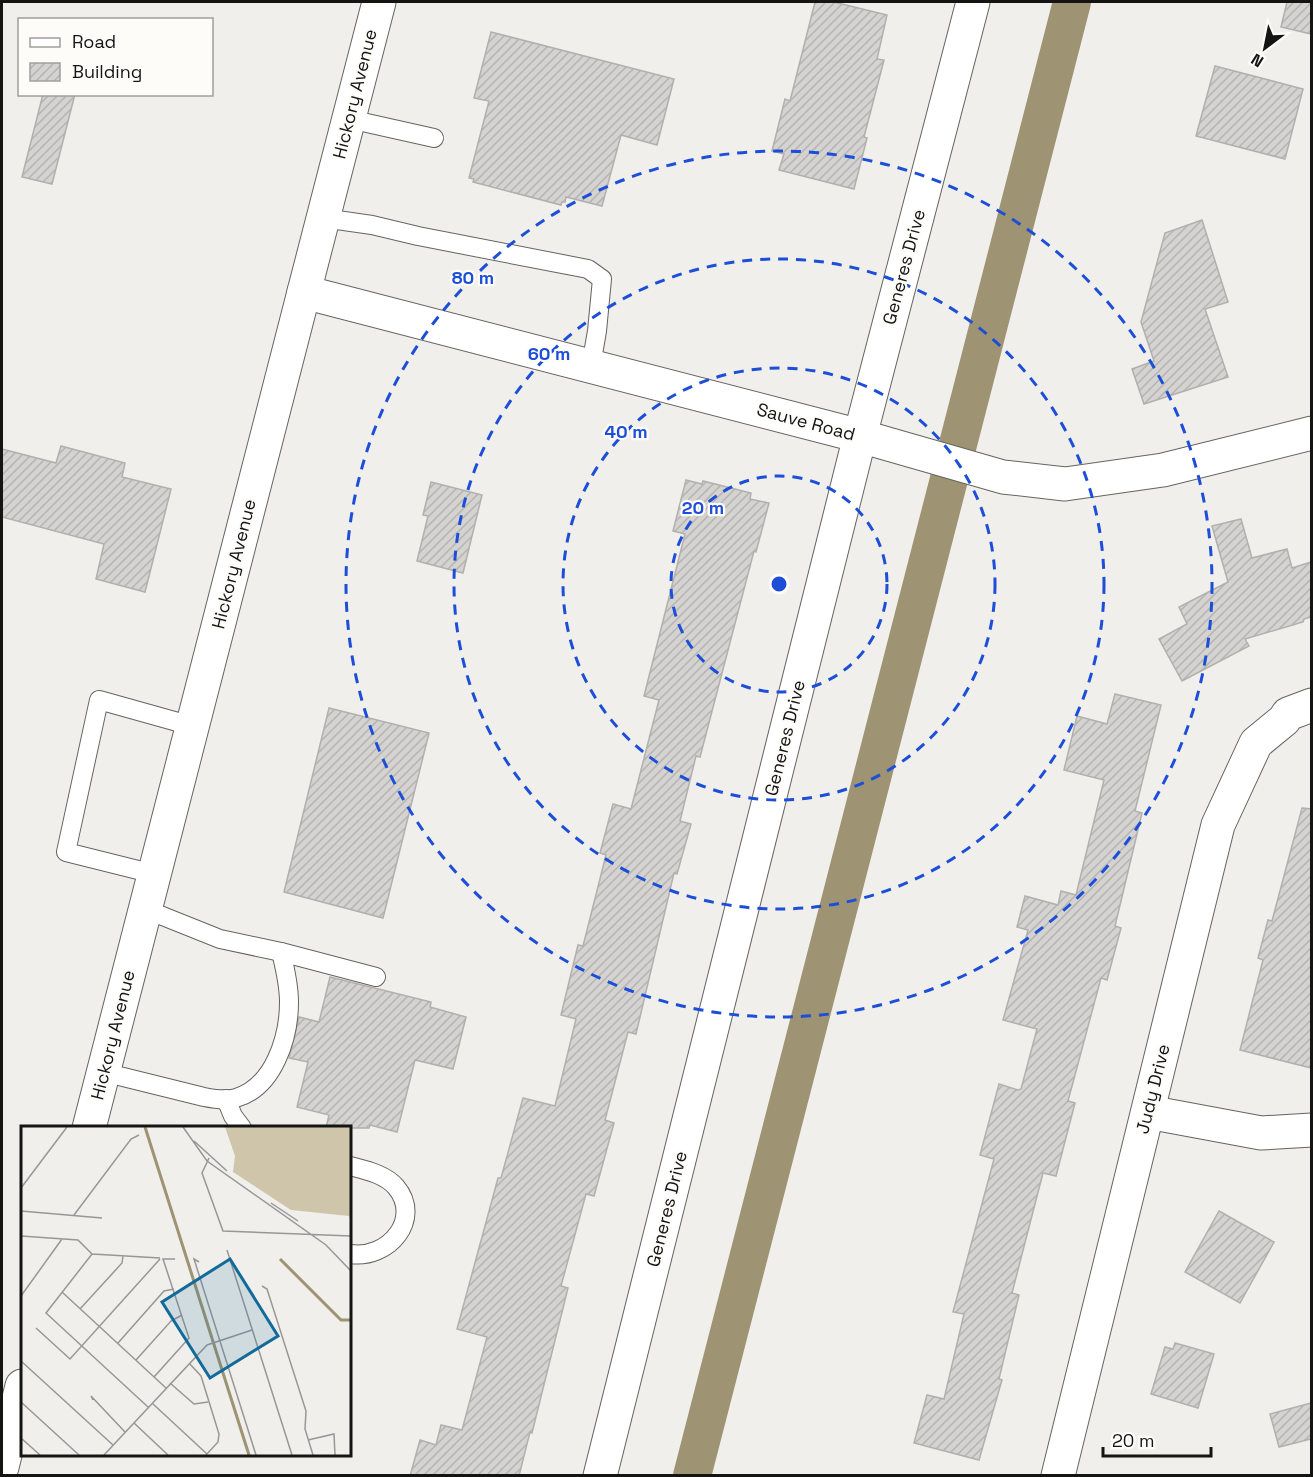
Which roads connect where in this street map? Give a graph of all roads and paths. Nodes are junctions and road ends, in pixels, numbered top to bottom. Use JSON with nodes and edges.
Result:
{"nodes":[{"id":1,"x":379,"y":2,"type":"edge"},
{"id":2,"x":973,"y":2,"type":"edge"},
{"id":3,"x":349,"y":119,"type":"junction"},
{"id":4,"x":434,"y":138,"type":"dead end"},
{"id":5,"x":323,"y":218,"type":"junction"},
{"id":6,"x":304,"y":292,"type":"junction"},
{"id":7,"x":591,"y":366,"type":"junction"},
{"id":8,"x":1311,"y":433,"type":"edge"},
{"id":9,"x":860,"y":436,"type":"junction"},
{"id":10,"x":1298,"y":713,"type":"edge"},
{"id":11,"x":192,"y":726,"type":"junction"},
{"id":12,"x":154,"y":874,"type":"junction"},
{"id":13,"x":145,"y":909,"type":"junction"},
{"id":14,"x":281,"y":952,"type":"junction"},
{"id":15,"x":376,"y":977,"type":"dead end"},
{"id":16,"x":103,"y":1072,"type":"junction"},
{"id":17,"x":226,"y":1099,"type":"junction"},
{"id":18,"x":1148,"y":1112,"type":"junction"},
{"id":19,"x":90,"y":1126,"type":"edge"},
{"id":20,"x":240,"y":1126,"type":"edge"},
{"id":21,"x":1311,"y":1130,"type":"edge"},
{"id":22,"x":351,"y":1166,"type":"edge"},
{"id":23,"x":351,"y":1254,"type":"edge"},
{"id":24,"x":21,"y":1390,"type":"edge"},
{"id":25,"x":2,"y":1467,"type":"edge"},
{"id":26,"x":600,"y":1476,"type":"edge"},
{"id":27,"x":1058,"y":1476,"type":"edge"}],
"edges":[{"from":1,"to":3,"type":"street","name":"Hickory Avenue"},
{"from":2,"to":9,"type":"street","name":"Generes Drive"},
{"from":3,"to":4,"type":"lane"},
{"from":3,"to":5,"type":"street","name":"Hickory Avenue"},
{"from":5,"to":6,"type":"street","name":"Hickory Avenue"},
{"from":5,"to":7,"type":"lane"},
{"from":6,"to":7,"type":"street","name":"Sauve Road"},
{"from":6,"to":11,"type":"street","name":"Hickory Avenue"},
{"from":7,"to":9,"type":"street","name":"Sauve Road"},
{"from":8,"to":9,"type":"street","name":"Sauve Road"},
{"from":9,"to":26,"type":"street","name":"Generes Drive"},
{"from":10,"to":18,"type":"street","name":"Judy Drive"},
{"from":11,"to":12,"type":"street","name":"Hickory Avenue"},
{"from":11,"to":12,"type":"lane"},
{"from":12,"to":13,"type":"street","name":"Hickory Avenue"},
{"from":13,"to":14,"type":"lane"},
{"from":13,"to":16,"type":"street","name":"Hickory Avenue"},
{"from":14,"to":15,"type":"lane"},
{"from":14,"to":17,"type":"lane"},
{"from":16,"to":17,"type":"lane"},
{"from":16,"to":19,"type":"street","name":"Hickory Avenue"},
{"from":17,"to":20,"type":"lane"},
{"from":18,"to":21,"type":"street"},
{"from":18,"to":27,"type":"street","name":"Judy Drive"},
{"from":22,"to":23,"type":"lane"},
{"from":24,"to":25,"type":"street"}]}
